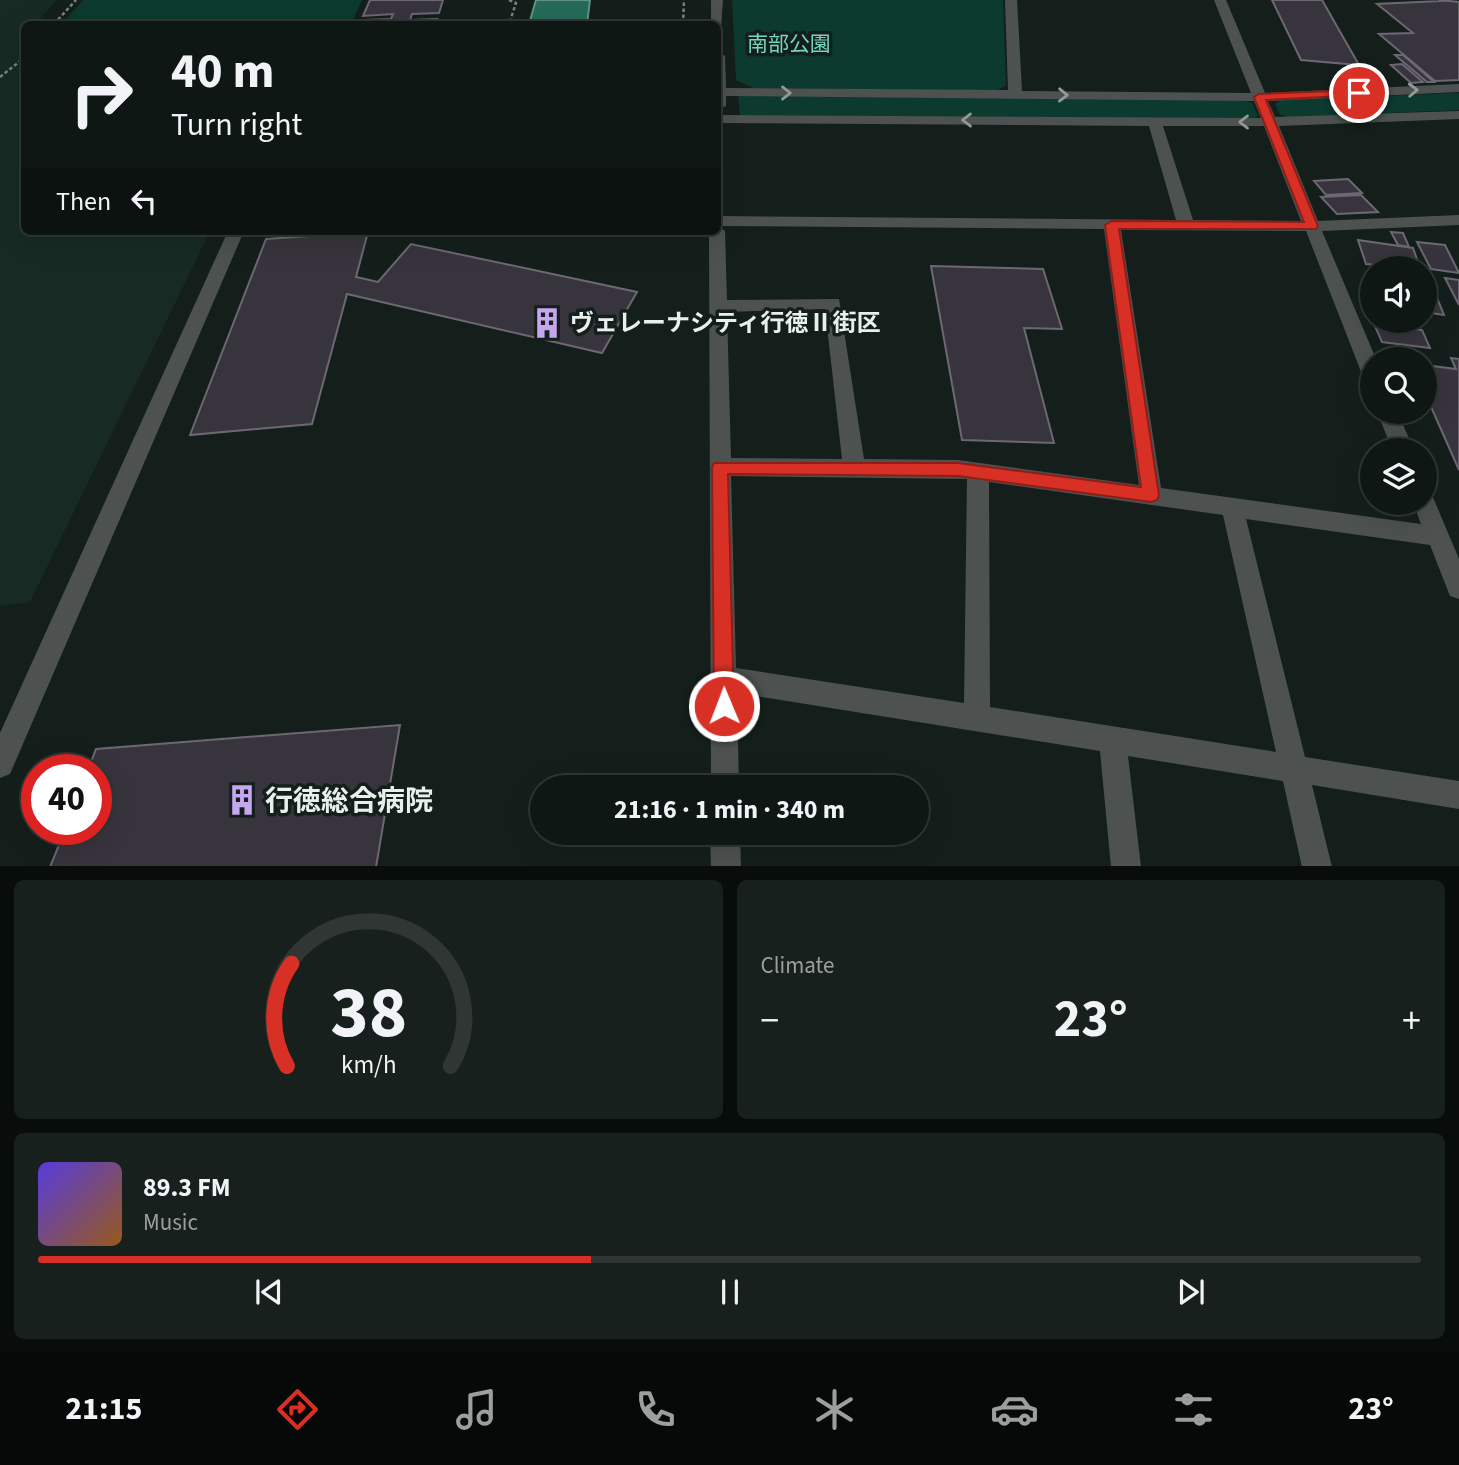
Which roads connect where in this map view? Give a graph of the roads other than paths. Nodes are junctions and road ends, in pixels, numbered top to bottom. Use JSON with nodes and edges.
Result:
{"nodes":[{"id":1,"x":717,"y":0,"type":"edge"},
{"id":2,"x":1011,"y":0,"type":"edge"},
{"id":3,"x":1220,"y":0,"type":"edge"},
{"id":4,"x":717,"y":21,"type":"edge"},
{"id":5,"x":1459,"y":88,"type":"edge"},
{"id":6,"x":721,"y":92,"type":"edge"},
{"id":7,"x":1015,"y":95,"type":"junction"},
{"id":8,"x":1259,"y":97,"type":"junction"},
{"id":9,"x":1459,"y":114,"type":"edge"},
{"id":10,"x":1155,"y":122,"type":"junction"},
{"id":11,"x":1270,"y":122,"type":"junction"},
{"id":12,"x":721,"y":126,"type":"edge"},
{"id":13,"x":1459,"y":220,"type":"edge"},
{"id":14,"x":721,"y":221,"type":"edge"},
{"id":15,"x":1112,"y":225,"type":"junction"},
{"id":16,"x":1186,"y":225,"type":"junction"},
{"id":17,"x":1312,"y":226,"type":"junction"},
{"id":18,"x":234,"y":235,"type":"edge"},
{"id":19,"x":717,"y":235,"type":"edge"},
{"id":20,"x":718,"y":306,"type":"junction"},
{"id":21,"x":1361,"y":347,"type":"edge"},
{"id":22,"x":720,"y":467,"type":"junction"},
{"id":23,"x":854,"y":468,"type":"junction"},
{"id":24,"x":978,"y":472,"type":"junction"},
{"id":25,"x":1151,"y":495,"type":"junction"},
{"id":26,"x":1232,"y":507,"type":"junction"},
{"id":27,"x":1429,"y":515,"type":"edge"},
{"id":28,"x":1438,"y":536,"type":"junction"},
{"id":29,"x":1459,"y":588,"type":"edge"},
{"id":30,"x":723,"y":678,"type":"junction"},
{"id":31,"x":978,"y":719,"type":"junction"},
{"id":32,"x":1113,"y":741,"type":"junction"},
{"id":33,"x":0,"y":764,"type":"edge"},
{"id":34,"x":1295,"y":770,"type":"junction"},
{"id":35,"x":725,"y":775,"type":"edge"},
{"id":36,"x":1459,"y":795,"type":"edge"},
{"id":37,"x":725,"y":845,"type":"edge"},
{"id":38,"x":726,"y":866,"type":"edge"},
{"id":39,"x":1126,"y":866,"type":"edge"},
{"id":40,"x":1317,"y":866,"type":"edge"}],
"edges":[{"from":1,"to":4,"type":"street"},
{"from":2,"to":7,"type":"street"},
{"from":3,"to":8,"type":"street"},
{"from":8,"to":5,"type":"street","one_way":true},
{"from":6,"to":7,"type":"street","one_way":true},
{"from":7,"to":8,"type":"street","one_way":true},
{"from":8,"to":11,"type":"street"},
{"from":9,"to":11,"type":"street"},
{"from":11,"to":10,"type":"street","one_way":true},
{"from":10,"to":12,"type":"street","one_way":true},
{"from":10,"to":16,"type":"street"},
{"from":11,"to":17,"type":"street"},
{"from":13,"to":17,"type":"street"},
{"from":14,"to":15,"type":"street"},
{"from":15,"to":16,"type":"street"},
{"from":15,"to":25,"type":"street"},
{"from":16,"to":17,"type":"street"},
{"from":17,"to":21,"type":"street"},
{"from":18,"to":33,"type":"street"},
{"from":19,"to":20,"type":"street"},
{"from":20,"to":22,"type":"street"},
{"from":20,"to":23,"type":"street"},
{"from":22,"to":23,"type":"street"},
{"from":22,"to":30,"type":"street"},
{"from":23,"to":24,"type":"street"},
{"from":24,"to":25,"type":"street"},
{"from":24,"to":31,"type":"street"},
{"from":25,"to":26,"type":"street"},
{"from":26,"to":28,"type":"street"},
{"from":26,"to":34,"type":"street"},
{"from":27,"to":28,"type":"street"},
{"from":28,"to":29,"type":"street"},
{"from":30,"to":31,"type":"street"},
{"from":30,"to":35,"type":"street"},
{"from":31,"to":32,"type":"street"},
{"from":32,"to":34,"type":"street"},
{"from":32,"to":39,"type":"street"},
{"from":34,"to":36,"type":"street"},
{"from":34,"to":40,"type":"street"},
{"from":37,"to":38,"type":"street"}]}
